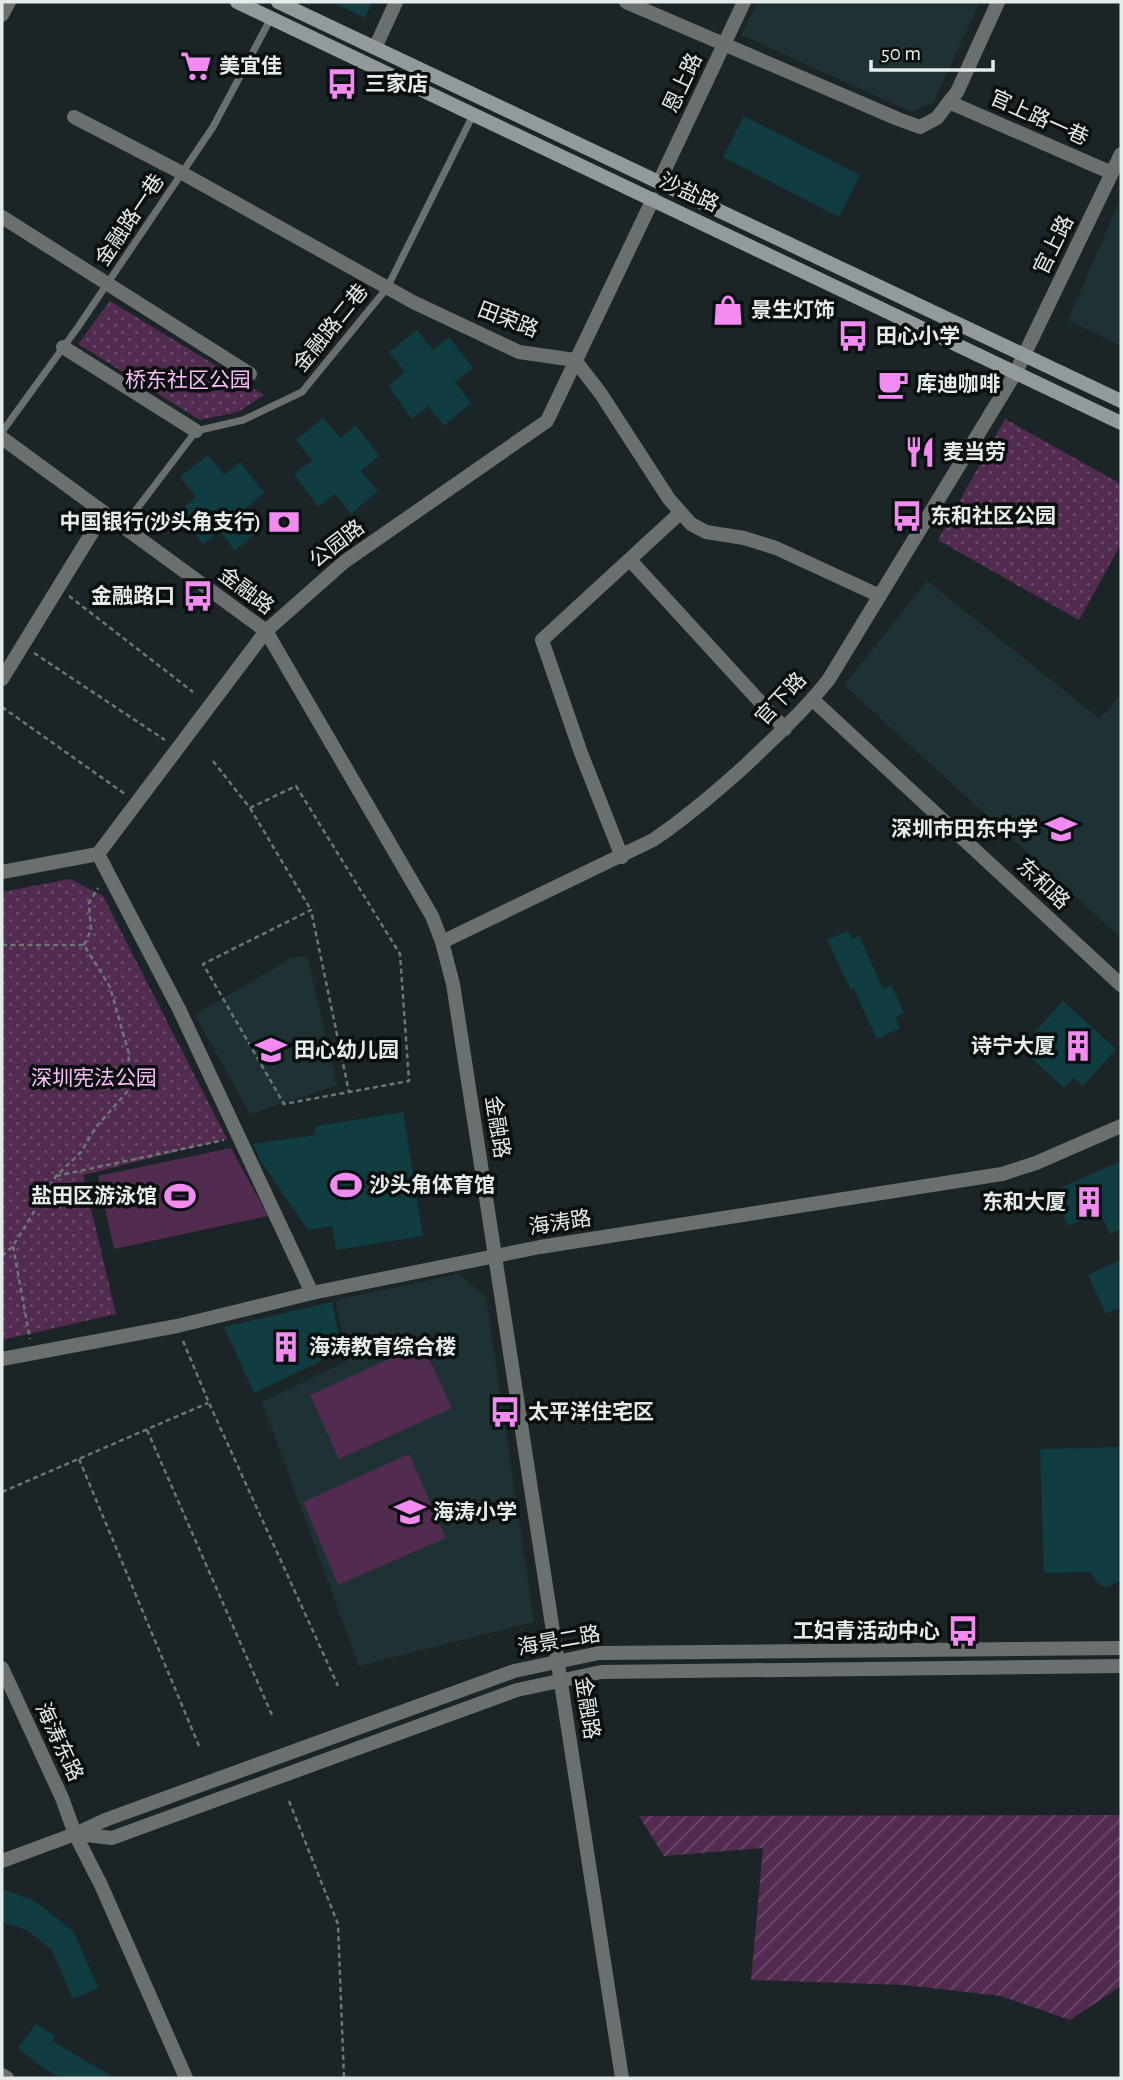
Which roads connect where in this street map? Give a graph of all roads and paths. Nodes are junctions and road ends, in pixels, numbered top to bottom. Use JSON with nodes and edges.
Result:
{"nodes":[{"id":1,"x":9,"y":2,"type":"edge"},
{"id":2,"x":237,"y":2,"type":"edge"},
{"id":3,"x":278,"y":2,"type":"edge"},
{"id":4,"x":396,"y":2,"type":"edge"},
{"id":5,"x":626,"y":2,"type":"edge"},
{"id":6,"x":744,"y":2,"type":"edge"},
{"id":7,"x":998,"y":2,"type":"edge"},
{"id":8,"x":2,"y":15,"type":"edge"},
{"id":9,"x":271,"y":18,"type":"junction"},
{"id":10,"x":724,"y":44,"type":"junction"},
{"id":11,"x":375,"y":48,"type":"junction"},
{"id":12,"x":949,"y":102,"type":"junction"},
{"id":13,"x":474,"y":114,"type":"junction"},
{"id":14,"x":74,"y":117,"type":"dead end"},
{"id":15,"x":1121,"y":154,"type":"edge"},
{"id":16,"x":182,"y":173,"type":"junction"},
{"id":17,"x":1112,"y":173,"type":"junction"},
{"id":18,"x":659,"y":182,"type":"junction"},
{"id":19,"x":653,"y":200,"type":"junction"},
{"id":20,"x":2,"y":217,"type":"edge"},
{"id":21,"x":107,"y":284,"type":"junction"},
{"id":22,"x":387,"y":288,"type":"junction"},
{"id":23,"x":63,"y":347,"type":"junction"},
{"id":24,"x":1025,"y":355,"type":"junction"},
{"id":25,"x":575,"y":360,"type":"junction"},
{"id":26,"x":1016,"y":372,"type":"junction"},
{"id":27,"x":250,"y":374,"type":"dead end"},
{"id":28,"x":1121,"y":401,"type":"edge"},
{"id":29,"x":1121,"y":423,"type":"edge"},
{"id":30,"x":196,"y":431,"type":"junction"},
{"id":31,"x":2,"y":432,"type":"edge"},
{"id":32,"x":2,"y":438,"type":"edge"},
{"id":33,"x":104,"y":513,"type":"junction"},
{"id":34,"x":680,"y":513,"type":"junction"},
{"id":35,"x":123,"y":527,"type":"junction"},
{"id":36,"x":629,"y":559,"type":"junction"},
{"id":37,"x":58,"y":587,"type":"junction"},
{"id":38,"x":880,"y":596,"type":"junction"},
{"id":39,"x":266,"y":631,"type":"junction"},
{"id":40,"x":23,"y":645,"type":"junction"},
{"id":41,"x":2,"y":679,"type":"edge"},
{"id":42,"x":193,"y":692,"type":"dead end"},
{"id":43,"x":812,"y":699,"type":"junction"},
{"id":44,"x":2,"y":707,"type":"edge"},
{"id":45,"x":785,"y":729,"type":"junction"},
{"id":46,"x":165,"y":740,"type":"dead end"},
{"id":47,"x":213,"y":761,"type":"dead end"},
{"id":48,"x":128,"y":796,"type":"dead end"},
{"id":49,"x":250,"y":808,"type":"junction"},
{"id":50,"x":98,"y":854,"type":"junction"},
{"id":51,"x":622,"y":857,"type":"junction"},
{"id":52,"x":2,"y":872,"type":"edge"},
{"id":53,"x":107,"y":873,"type":"junction"},
{"id":54,"x":311,"y":910,"type":"junction"},
{"id":55,"x":442,"y":943,"type":"junction"},
{"id":56,"x":2,"y":945,"type":"edge"},
{"id":57,"x":84,"y":945,"type":"junction"},
{"id":58,"x":1121,"y":985,"type":"edge"},
{"id":59,"x":349,"y":1092,"type":"junction"},
{"id":60,"x":1121,"y":1126,"type":"edge"},
{"id":61,"x":239,"y":1137,"type":"junction"},
{"id":62,"x":56,"y":1176,"type":"junction"},
{"id":63,"x":13,"y":1246,"type":"junction"},
{"id":64,"x":2,"y":1256,"type":"edge"},
{"id":65,"x":496,"y":1256,"type":"junction"},
{"id":66,"x":312,"y":1293,"type":"junction"},
{"id":67,"x":177,"y":1326,"type":"junction"},
{"id":68,"x":33,"y":1353,"type":"junction"},
{"id":69,"x":2,"y":1359,"type":"edge"},
{"id":70,"x":209,"y":1403,"type":"junction"},
{"id":71,"x":147,"y":1430,"type":"junction"},
{"id":72,"x":79,"y":1459,"type":"junction"},
{"id":73,"x":2,"y":1492,"type":"edge"},
{"id":74,"x":1121,"y":1648,"type":"edge"},
{"id":75,"x":559,"y":1661,"type":"junction"},
{"id":76,"x":1121,"y":1666,"type":"edge"},
{"id":77,"x":2,"y":1668,"type":"edge"},
{"id":78,"x":562,"y":1680,"type":"junction"},
{"id":79,"x":338,"y":1686,"type":"dead end"},
{"id":80,"x":272,"y":1714,"type":"dead end"},
{"id":81,"x":199,"y":1746,"type":"dead end"},
{"id":82,"x":289,"y":1801,"type":"dead end"},
{"id":83,"x":75,"y":1834,"type":"junction"},
{"id":84,"x":2,"y":1861,"type":"edge"},
{"id":85,"x":2,"y":2075,"type":"edge"},
{"id":86,"x":7,"y":2078,"type":"edge"},
{"id":87,"x":186,"y":2078,"type":"edge"},
{"id":88,"x":344,"y":2078,"type":"edge"},
{"id":89,"x":622,"y":2078,"type":"edge"}],
"edges":[{"from":1,"to":8,"type":"street"},
{"from":2,"to":9,"type":"main road","name":"沙盐路"},
{"from":3,"to":11,"type":"main road","name":"沙盐路"},
{"from":4,"to":11,"type":"street"},
{"from":5,"to":10,"type":"street"},
{"from":6,"to":10,"type":"street","name":"恩上路"},
{"from":7,"to":12,"type":"street"},
{"from":9,"to":13,"type":"main road","name":"沙盐路"},
{"from":9,"to":16,"type":"lane","name":"金融路一巷"},
{"from":10,"to":12,"type":"street"},
{"from":10,"to":18,"type":"street","name":"恩上路"},
{"from":11,"to":18,"type":"main road","name":"沙盐路"},
{"from":12,"to":17,"type":"street","name":"官上路一巷"},
{"from":13,"to":19,"type":"main road","name":"沙盐路"},
{"from":13,"to":22,"type":"lane","name":"金融路二巷"},
{"from":14,"to":16,"type":"street","name":"田荣路"},
{"from":15,"to":17,"type":"street","name":"官上路"},
{"from":16,"to":21,"type":"lane","name":"金融路一巷"},
{"from":16,"to":22,"type":"street","name":"田荣路"},
{"from":17,"to":24,"type":"street","name":"官上路"},
{"from":18,"to":24,"type":"main road","name":"沙盐路"},
{"from":19,"to":25,"type":"street","name":"公园路"},
{"from":19,"to":26,"type":"main road","name":"沙盐路"},
{"from":20,"to":21,"type":"street"},
{"from":21,"to":23,"type":"lane","name":"金融路一巷"},
{"from":21,"to":27,"type":"street"},
{"from":22,"to":25,"type":"street","name":"田荣路"},
{"from":22,"to":30,"type":"lane","name":"金融路二巷"},
{"from":23,"to":30,"type":"street"},
{"from":23,"to":31,"type":"lane","name":"金融路一巷"},
{"from":24,"to":26,"type":"street","name":"官下路"},
{"from":24,"to":28,"type":"main road","name":"沙盐路"},
{"from":25,"to":34,"type":"street"},
{"from":25,"to":39,"type":"street","name":"公园路"},
{"from":26,"to":29,"type":"main road","name":"沙盐路"},
{"from":26,"to":38,"type":"street","name":"官下路"},
{"from":30,"to":35,"type":"lane"},
{"from":32,"to":33,"type":"street","name":"金融路"},
{"from":33,"to":35,"type":"street","name":"金融路"},
{"from":33,"to":37,"type":"street"},
{"from":34,"to":36,"type":"street"},
{"from":34,"to":38,"type":"street"},
{"from":35,"to":39,"type":"street","name":"金融路"},
{"from":36,"to":45,"type":"street"},
{"from":36,"to":51,"type":"street"},
{"from":37,"to":40,"type":"street"},
{"from":37,"to":42,"type":"path"},
{"from":38,"to":43,"type":"street","name":"官下路"},
{"from":39,"to":50,"type":"street","name":"公园路"},
{"from":39,"to":55,"type":"street","name":"金融路"},
{"from":40,"to":41,"type":"street"},
{"from":40,"to":46,"type":"path"},
{"from":43,"to":45,"type":"street","name":"官下路"},
{"from":43,"to":58,"type":"street","name":"东和路"},
{"from":44,"to":48,"type":"path"},
{"from":45,"to":51,"type":"street","name":"官下路"},
{"from":47,"to":49,"type":"path"},
{"from":49,"to":54,"type":"path"},
{"from":49,"to":59,"type":"path"},
{"from":50,"to":52,"type":"street"},
{"from":50,"to":53,"type":"street"},
{"from":51,"to":55,"type":"street","name":"官下路"},
{"from":53,"to":57,"type":"path"},
{"from":53,"to":61,"type":"street"},
{"from":54,"to":59,"type":"path"},
{"from":54,"to":59,"type":"path"},
{"from":55,"to":65,"type":"street","name":"金融路"},
{"from":56,"to":57,"type":"path"},
{"from":57,"to":62,"type":"path"},
{"from":60,"to":65,"type":"street","name":"海涛路"},
{"from":61,"to":62,"type":"path"},
{"from":61,"to":66,"type":"street"},
{"from":62,"to":63,"type":"path"},
{"from":63,"to":64,"type":"path"},
{"from":63,"to":68,"type":"path"},
{"from":65,"to":66,"type":"street","name":"海涛路"},
{"from":65,"to":75,"type":"street","name":"金融路"},
{"from":66,"to":67,"type":"street","name":"海涛路"},
{"from":67,"to":68,"type":"street","name":"海涛路"},
{"from":67,"to":70,"type":"path"},
{"from":68,"to":69,"type":"street","name":"海涛路"},
{"from":70,"to":71,"type":"path"},
{"from":70,"to":79,"type":"path"},
{"from":71,"to":72,"type":"path"},
{"from":71,"to":80,"type":"path"},
{"from":72,"to":73,"type":"path"},
{"from":72,"to":81,"type":"path"},
{"from":74,"to":75,"type":"street","name":"海景二路"},
{"from":75,"to":78,"type":"street","name":"金融路"},
{"from":75,"to":83,"type":"street","name":"海景二路"},
{"from":76,"to":78,"type":"street","name":"海景二路"},
{"from":77,"to":83,"type":"street","name":"海涛东路"},
{"from":78,"to":83,"type":"street","name":"海景二路"},
{"from":78,"to":89,"type":"street","name":"金融路"},
{"from":82,"to":88,"type":"path"},
{"from":83,"to":84,"type":"street","name":"海景二路"},
{"from":83,"to":87,"type":"street","name":"海涛东路"},
{"from":85,"to":86,"type":"street"}]}
